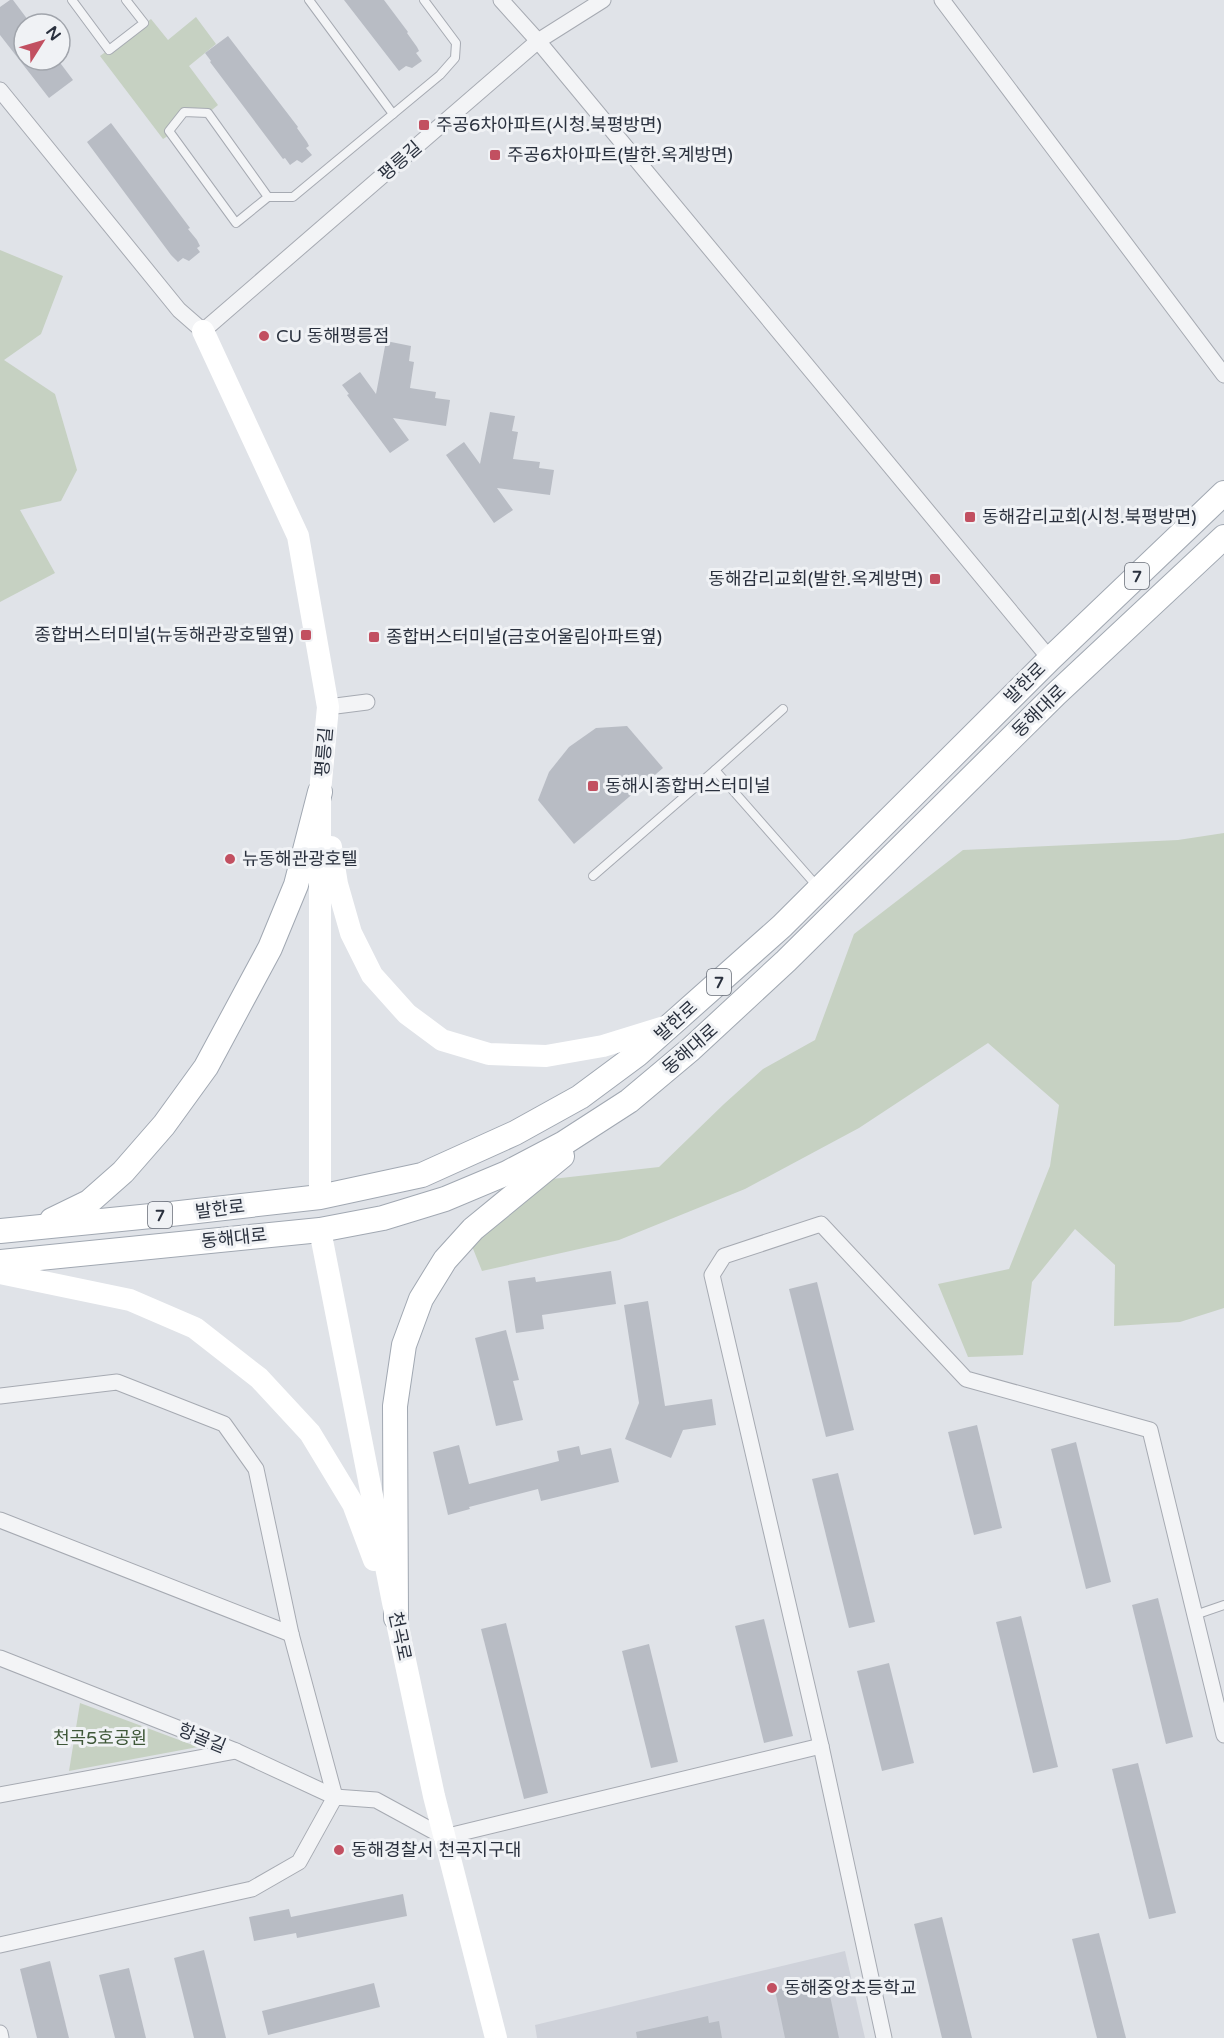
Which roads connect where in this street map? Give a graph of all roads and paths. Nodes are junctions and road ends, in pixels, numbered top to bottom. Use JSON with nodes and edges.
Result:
{"nodes":[{"id":1,"x":72,"y":0,"type":"edge"},
{"id":2,"x":126,"y":0,"type":"edge"},
{"id":3,"x":309,"y":0,"type":"edge"},
{"id":4,"x":424,"y":0,"type":"edge"},
{"id":5,"x":501,"y":0,"type":"edge"},
{"id":6,"x":603,"y":0,"type":"edge"},
{"id":7,"x":942,"y":0,"type":"edge"},
{"id":8,"x":538,"y":41,"type":"junction"},
{"id":9,"x":0,"y":90,"type":"edge"},
{"id":10,"x":393,"y":114,"type":"junction"},
{"id":11,"x":268,"y":197,"type":"junction"},
{"id":12,"x":203,"y":330,"type":"junction"},
{"id":13,"x":1224,"y":375,"type":"edge"},
{"id":14,"x":1224,"y":493,"type":"edge"},
{"id":15,"x":1224,"y":537,"type":"edge"},
{"id":16,"x":1050,"y":659,"type":"junction"},
{"id":17,"x":1069,"y":682,"type":"junction"},
{"id":18,"x":367,"y":702,"type":"dead end"},
{"id":19,"x":328,"y":707,"type":"junction"},
{"id":20,"x":783,"y":709,"type":"dead end"},
{"id":21,"x":715,"y":770,"type":"junction"},
{"id":22,"x":320,"y":792,"type":"junction"},
{"id":23,"x":593,"y":876,"type":"dead end"},
{"id":24,"x":819,"y":889,"type":"junction"},
{"id":25,"x":671,"y":1025,"type":"junction"},
{"id":26,"x":629,"y":1101,"type":"junction"},
{"id":27,"x":320,"y":1197,"type":"junction"},
{"id":28,"x":38,"y":1227,"type":"junction"},
{"id":29,"x":320,"y":1230,"type":"junction"},
{"id":30,"x":0,"y":1231,"type":"edge"},
{"id":31,"x":0,"y":1262,"type":"edge"},
{"id":32,"x":0,"y":1273,"type":"edge"},
{"id":33,"x":0,"y":1396,"type":"edge"},
{"id":34,"x":0,"y":1520,"type":"edge"},
{"id":35,"x":1224,"y":1605,"type":"edge"},
{"id":36,"x":1195,"y":1615,"type":"junction"},
{"id":37,"x":396,"y":1618,"type":"junction"},
{"id":38,"x":291,"y":1634,"type":"junction"},
{"id":39,"x":0,"y":1658,"type":"edge"},
{"id":40,"x":1224,"y":1735,"type":"edge"},
{"id":41,"x":821,"y":1746,"type":"junction"},
{"id":42,"x":236,"y":1751,"type":"junction"},
{"id":43,"x":0,"y":1795,"type":"edge"},
{"id":44,"x":335,"y":1797,"type":"junction"},
{"id":45,"x":444,"y":1837,"type":"junction"},
{"id":46,"x":0,"y":1945,"type":"edge"},
{"id":47,"x":0,"y":2033,"type":"edge"},
{"id":48,"x":1,"y":2038,"type":"edge"},
{"id":49,"x":496,"y":2038,"type":"edge"},
{"id":50,"x":884,"y":2038,"type":"edge"}],
"edges":[{"from":1,"to":2,"type":"lane"},
{"from":3,"to":10,"type":"lane"},
{"from":4,"to":10,"type":"lane"},
{"from":5,"to":8,"type":"street"},
{"from":6,"to":8,"type":"street","name":"평릉길"},
{"from":7,"to":13,"type":"street"},
{"from":8,"to":12,"type":"street","name":"평릉길"},
{"from":8,"to":16,"type":"street"},
{"from":9,"to":12,"type":"street","name":"평릉길"},
{"from":10,"to":11,"type":"lane"},
{"from":11,"to":11,"type":"lane"},
{"from":12,"to":19,"type":"street","name":"평릉길"},
{"from":14,"to":16,"type":"main road","name":"발한로","number":"7"},
{"from":15,"to":17,"type":"main road","name":"동해대로","number":"7"},
{"from":16,"to":17,"type":"main road"},
{"from":16,"to":24,"type":"main road","name":"발한로","number":"7"},
{"from":17,"to":26,"type":"main road","name":"동해대로","number":"7"},
{"from":18,"to":19,"type":"street"},
{"from":19,"to":22,"type":"street","name":"평릉길"},
{"from":20,"to":21,"type":"lane"},
{"from":21,"to":23,"type":"lane"},
{"from":21,"to":24,"type":"lane"},
{"from":22,"to":25,"type":"street"},
{"from":22,"to":27,"type":"street","name":"평릉길"},
{"from":22,"to":28,"type":"main road"},
{"from":24,"to":25,"type":"main road","name":"발한로","number":"7"},
{"from":25,"to":27,"type":"main road","name":"발한로","number":"7"},
{"from":26,"to":29,"type":"main road","name":"동해대로","number":"7"},
{"from":26,"to":37,"type":"main road"},
{"from":27,"to":28,"type":"main road","name":"발한로","number":"7"},
{"from":27,"to":29,"type":"main road"},
{"from":28,"to":30,"type":"main road","name":"발한로","number":"7"},
{"from":29,"to":31,"type":"main road","name":"동해대로","number":"7"},
{"from":29,"to":37,"type":"street","name":"천곡로"},
{"from":32,"to":37,"type":"street"},
{"from":33,"to":38,"type":"street"},
{"from":34,"to":38,"type":"street"},
{"from":35,"to":36,"type":"lane"},
{"from":36,"to":40,"type":"street"},
{"from":36,"to":41,"type":"street"},
{"from":37,"to":45,"type":"street","name":"천곡로"},
{"from":38,"to":44,"type":"street"},
{"from":39,"to":42,"type":"street","name":"항골길"},
{"from":41,"to":45,"type":"street"},
{"from":41,"to":50,"type":"street"},
{"from":42,"to":43,"type":"street"},
{"from":42,"to":44,"type":"street","name":"항골길"},
{"from":44,"to":45,"type":"street"},
{"from":44,"to":46,"type":"street"},
{"from":45,"to":49,"type":"street","name":"천곡로"},
{"from":47,"to":48,"type":"street"}]}
